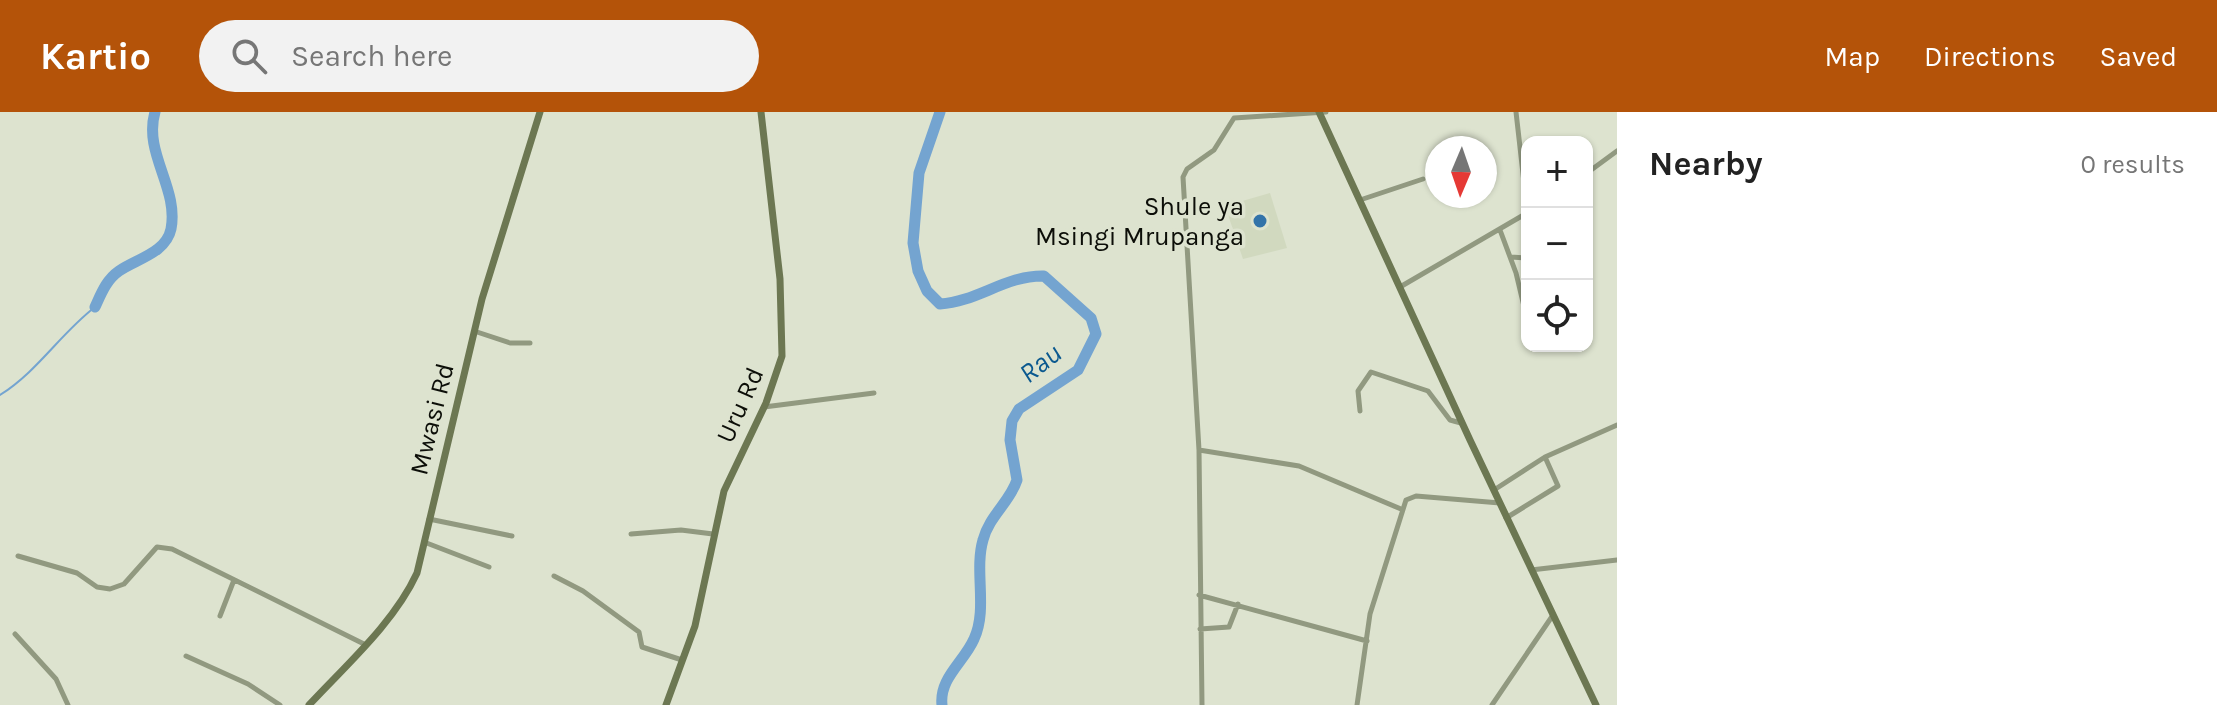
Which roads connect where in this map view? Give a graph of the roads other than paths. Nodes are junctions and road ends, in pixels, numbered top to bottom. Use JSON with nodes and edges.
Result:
{"nodes":[{"id":1,"x":540,"y":112,"type":"edge"},
{"id":2,"x":761,"y":112,"type":"edge"},
{"id":3,"x":1322,"y":112,"type":"edge"},
{"id":4,"x":1516,"y":112,"type":"edge"},
{"id":5,"x":1617,"y":151,"type":"edge"},
{"id":6,"x":1593,"y":169,"type":"edge"},
{"id":7,"x":1423,"y":179,"type":"dead end"},
{"id":8,"x":1360,"y":200,"type":"junction"},
{"id":9,"x":1527,"y":208,"type":"edge"},
{"id":10,"x":1521,"y":215,"type":"edge"},
{"id":11,"x":1500,"y":230,"type":"junction"},
{"id":12,"x":1511,"y":257,"type":"junction"},
{"id":13,"x":1521,"y":258,"type":"edge"},
{"id":14,"x":1400,"y":287,"type":"junction"},
{"id":15,"x":1521,"y":296,"type":"edge"},
{"id":16,"x":474,"y":331,"type":"junction"},
{"id":17,"x":530,"y":343,"type":"dead end"},
{"id":18,"x":874,"y":393,"type":"dead end"},
{"id":19,"x":764,"y":407,"type":"junction"},
{"id":20,"x":1360,"y":411,"type":"dead end"},
{"id":21,"x":1462,"y":423,"type":"junction"},
{"id":22,"x":1617,"y":425,"type":"edge"},
{"id":23,"x":1199,"y":450,"type":"junction"},
{"id":24,"x":1545,"y":457,"type":"junction"},
{"id":25,"x":1494,"y":490,"type":"junction"},
{"id":26,"x":1500,"y":503,"type":"junction"},
{"id":27,"x":1401,"y":509,"type":"junction"},
{"id":28,"x":1506,"y":518,"type":"junction"},
{"id":29,"x":428,"y":519,"type":"junction"},
{"id":30,"x":631,"y":534,"type":"dead end"},
{"id":31,"x":713,"y":534,"type":"junction"},
{"id":32,"x":512,"y":536,"type":"dead end"},
{"id":33,"x":424,"y":542,"type":"junction"},
{"id":34,"x":18,"y":556,"type":"dead end"},
{"id":35,"x":1617,"y":560,"type":"edge"},
{"id":36,"x":489,"y":567,"type":"dead end"},
{"id":37,"x":1531,"y":570,"type":"junction"},
{"id":38,"x":554,"y":576,"type":"dead end"},
{"id":39,"x":234,"y":580,"type":"junction"},
{"id":40,"x":1199,"y":595,"type":"junction"},
{"id":41,"x":1238,"y":604,"type":"junction"},
{"id":42,"x":1553,"y":615,"type":"junction"},
{"id":43,"x":220,"y":616,"type":"dead end"},
{"id":44,"x":1200,"y":629,"type":"junction"},
{"id":45,"x":15,"y":634,"type":"dead end"},
{"id":46,"x":1367,"y":641,"type":"junction"},
{"id":47,"x":364,"y":644,"type":"junction"},
{"id":48,"x":186,"y":656,"type":"dead end"},
{"id":49,"x":683,"y":660,"type":"junction"},
{"id":50,"x":68,"y":705,"type":"edge"},
{"id":51,"x":280,"y":705,"type":"edge"},
{"id":52,"x":309,"y":705,"type":"edge"},
{"id":53,"x":666,"y":705,"type":"edge"},
{"id":54,"x":1202,"y":705,"type":"edge"},
{"id":55,"x":1357,"y":705,"type":"edge"},
{"id":56,"x":1492,"y":705,"type":"edge"},
{"id":57,"x":1596,"y":705,"type":"edge"}],
"edges":[{"from":1,"to":16,"type":"street","name":"Mwasi Rd"},
{"from":2,"to":19,"type":"street","name":"Uru Rd"},
{"from":3,"to":8,"type":"street"},
{"from":3,"to":23,"type":"street"},
{"from":4,"to":9,"type":"street"},
{"from":5,"to":6,"type":"street"},
{"from":7,"to":8,"type":"street"},
{"from":8,"to":14,"type":"street"},
{"from":10,"to":11,"type":"street"},
{"from":11,"to":12,"type":"street"},
{"from":11,"to":14,"type":"street"},
{"from":12,"to":13,"type":"street"},
{"from":12,"to":15,"type":"street"},
{"from":14,"to":21,"type":"street"},
{"from":16,"to":17,"type":"street"},
{"from":16,"to":29,"type":"street","name":"Mwasi Rd"},
{"from":18,"to":19,"type":"street"},
{"from":19,"to":31,"type":"street","name":"Uru Rd"},
{"from":20,"to":21,"type":"street"},
{"from":21,"to":25,"type":"street"},
{"from":22,"to":24,"type":"street"},
{"from":23,"to":27,"type":"street"},
{"from":23,"to":40,"type":"street"},
{"from":24,"to":25,"type":"street"},
{"from":24,"to":28,"type":"street"},
{"from":25,"to":26,"type":"street"},
{"from":26,"to":27,"type":"street"},
{"from":26,"to":28,"type":"street"},
{"from":27,"to":46,"type":"street"},
{"from":28,"to":37,"type":"street"},
{"from":29,"to":32,"type":"street"},
{"from":29,"to":33,"type":"street","name":"Mwasi Rd"},
{"from":30,"to":31,"type":"street"},
{"from":31,"to":49,"type":"street","name":"Uru Rd"},
{"from":33,"to":36,"type":"street"},
{"from":33,"to":47,"type":"street","name":"Mwasi Rd"},
{"from":34,"to":39,"type":"street"},
{"from":35,"to":37,"type":"street"},
{"from":37,"to":42,"type":"street"},
{"from":38,"to":49,"type":"street"},
{"from":39,"to":43,"type":"street"},
{"from":39,"to":47,"type":"street"},
{"from":40,"to":41,"type":"street"},
{"from":40,"to":44,"type":"street"},
{"from":41,"to":44,"type":"street"},
{"from":41,"to":46,"type":"street"},
{"from":42,"to":56,"type":"street"},
{"from":42,"to":57,"type":"street"},
{"from":44,"to":54,"type":"street"},
{"from":45,"to":50,"type":"street"},
{"from":46,"to":55,"type":"street"},
{"from":47,"to":52,"type":"street","name":"Mwasi Rd"},
{"from":48,"to":51,"type":"street"},
{"from":49,"to":53,"type":"street","name":"Uru Rd"}]}
